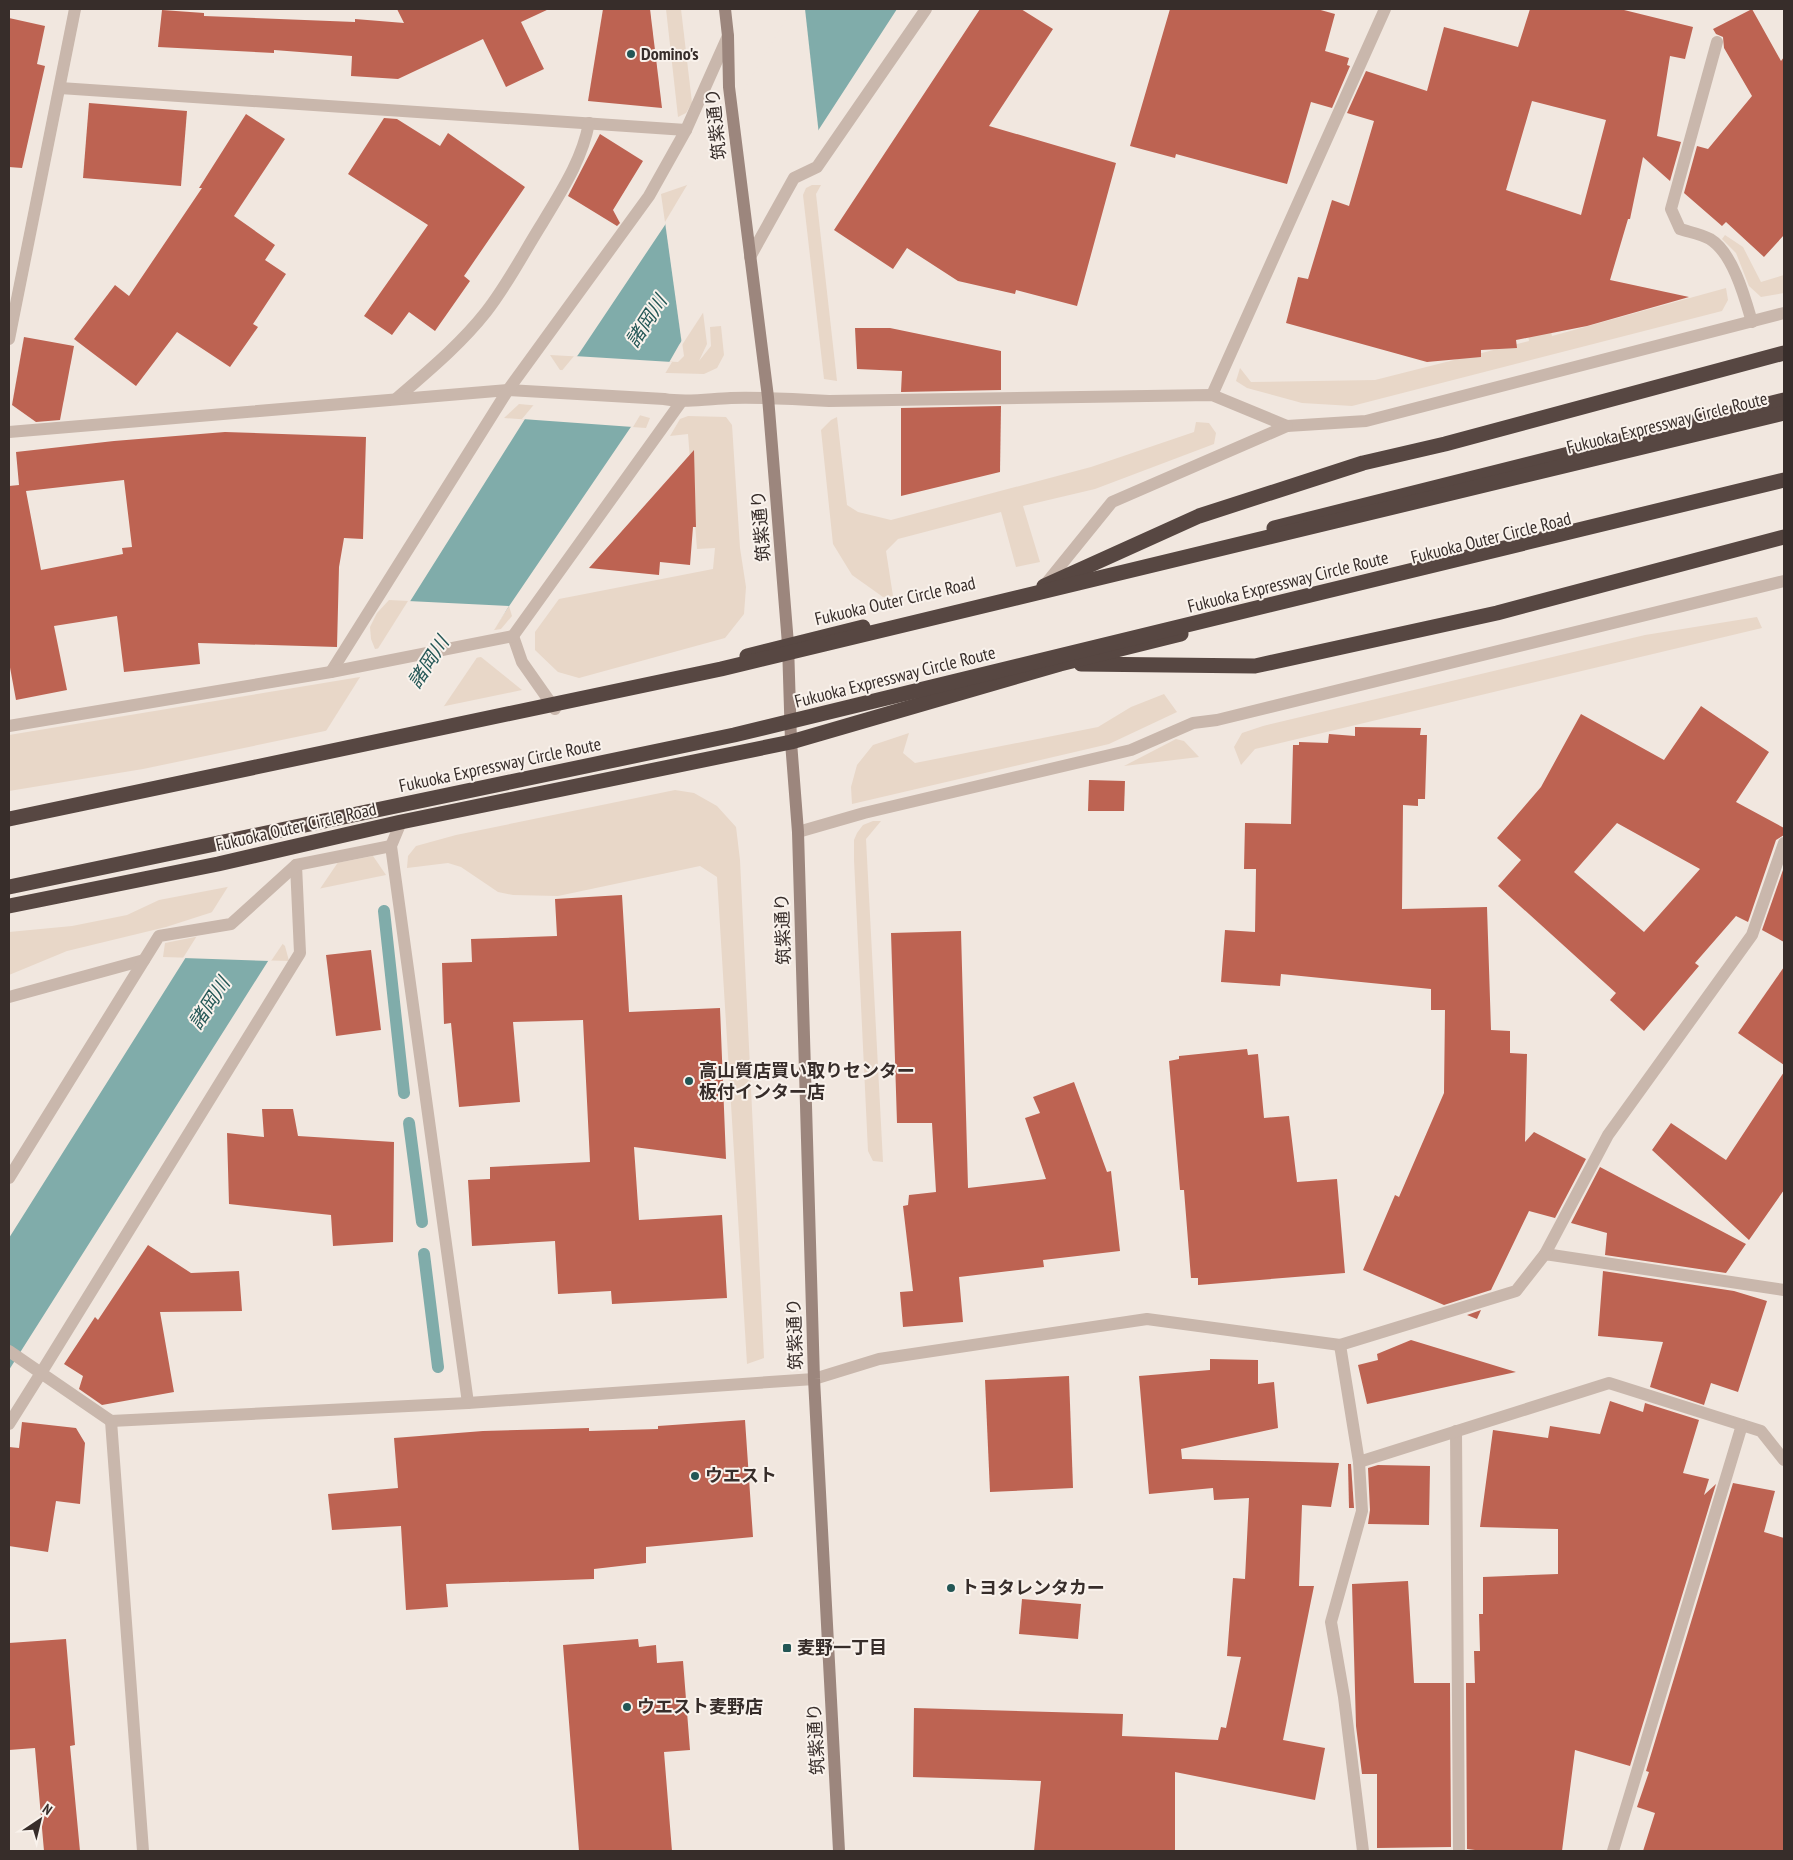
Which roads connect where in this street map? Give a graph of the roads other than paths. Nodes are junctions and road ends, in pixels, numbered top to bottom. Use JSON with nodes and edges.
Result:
{"nodes":[{"id":1,"x":74,"y":9,"type":"edge"},
{"id":2,"x":725,"y":9,"type":"edge"},
{"id":3,"x":926,"y":9,"type":"edge"},
{"id":4,"x":1385,"y":9,"type":"edge"},
{"id":5,"x":728,"y":36,"type":"junction"},
{"id":6,"x":1717,"y":42,"type":"dead end"},
{"id":7,"x":60,"y":88,"type":"junction"},
{"id":8,"x":589,"y":123,"type":"junction"},
{"id":9,"x":686,"y":130,"type":"junction"},
{"id":10,"x":750,"y":255,"type":"junction"},
{"id":11,"x":1784,"y":313,"type":"edge"},
{"id":12,"x":1752,"y":322,"type":"junction"},
{"id":13,"x":9,"y":339,"type":"edge"},
{"id":14,"x":1784,"y":353,"type":"edge"},
{"id":15,"x":508,"y":390,"type":"junction"},
{"id":16,"x":1212,"y":395,"type":"junction"},
{"id":17,"x":768,"y":397,"type":"junction"},
{"id":18,"x":396,"y":399,"type":"junction"},
{"id":19,"x":1784,"y":400,"type":"edge"},
{"id":20,"x":681,"y":402,"type":"junction"},
{"id":21,"x":1784,"y":413,"type":"edge"},
{"id":22,"x":1287,"y":426,"type":"junction"},
{"id":23,"x":9,"y":432,"type":"edge"},
{"id":24,"x":1784,"y":480,"type":"edge"},
{"id":25,"x":1784,"y":486,"type":"edge"},
{"id":26,"x":1784,"y":537,"type":"edge"},
{"id":27,"x":1784,"y":581,"type":"edge"},
{"id":28,"x":1044,"y":586,"type":"junction"},
{"id":29,"x":513,"y":636,"type":"junction"},
{"id":30,"x":788,"y":644,"type":"junction"},
{"id":31,"x":1060,"y":664,"type":"junction"},
{"id":32,"x":331,"y":672,"type":"junction"},
{"id":33,"x":555,"y":708,"type":"junction"},
{"id":34,"x":9,"y":726,"type":"edge"},
{"id":35,"x":791,"y":742,"type":"junction"},
{"id":36,"x":9,"y":819,"type":"edge"},
{"id":37,"x":401,"y":822,"type":"junction"},
{"id":38,"x":798,"y":832,"type":"junction"},
{"id":39,"x":1784,"y":843,"type":"edge"},
{"id":40,"x":391,"y":846,"type":"junction"},
{"id":41,"x":296,"y":865,"type":"junction"},
{"id":42,"x":9,"y":887,"type":"edge"},
{"id":43,"x":9,"y":906,"type":"edge"},
{"id":44,"x":144,"y":960,"type":"junction"},
{"id":45,"x":9,"y":996,"type":"edge"},
{"id":46,"x":9,"y":1178,"type":"edge"},
{"id":47,"x":1545,"y":1254,"type":"junction"},
{"id":48,"x":1784,"y":1290,"type":"edge"},
{"id":49,"x":1340,"y":1346,"type":"junction"},
{"id":50,"x":9,"y":1351,"type":"edge"},
{"id":51,"x":41,"y":1373,"type":"junction"},
{"id":52,"x":814,"y":1379,"type":"junction"},
{"id":53,"x":468,"y":1403,"type":"junction"},
{"id":54,"x":111,"y":1421,"type":"junction"},
{"id":55,"x":9,"y":1424,"type":"edge"},
{"id":56,"x":1742,"y":1425,"type":"junction"},
{"id":57,"x":1456,"y":1431,"type":"junction"},
{"id":58,"x":1784,"y":1460,"type":"edge"},
{"id":59,"x":1359,"y":1462,"type":"junction"},
{"id":60,"x":144,"y":1851,"type":"edge"},
{"id":61,"x":839,"y":1851,"type":"edge"},
{"id":62,"x":1363,"y":1851,"type":"edge"},
{"id":63,"x":1459,"y":1851,"type":"edge"},
{"id":64,"x":1613,"y":1851,"type":"edge"}],
"edges":[{"from":1,"to":7,"type":"street"},
{"from":2,"to":5,"type":"street","name":"筑紫通り"},
{"from":3,"to":10,"type":"street"},
{"from":4,"to":16,"type":"street"},
{"from":5,"to":9,"type":"street"},
{"from":5,"to":10,"type":"street","name":"筑紫通り"},
{"from":6,"to":12,"type":"street"},
{"from":7,"to":8,"type":"street"},
{"from":7,"to":13,"type":"street"},
{"from":8,"to":9,"type":"street"},
{"from":8,"to":18,"type":"street"},
{"from":9,"to":15,"type":"street"},
{"from":10,"to":17,"type":"street","name":"筑紫通り"},
{"from":11,"to":12,"type":"street"},
{"from":12,"to":22,"type":"street"},
{"from":14,"to":28,"type":"highway"},
{"from":15,"to":18,"type":"street"},
{"from":15,"to":20,"type":"street"},
{"from":15,"to":32,"type":"street"},
{"from":16,"to":17,"type":"street"},
{"from":16,"to":22,"type":"street"},
{"from":17,"to":20,"type":"street"},
{"from":17,"to":30,"type":"street","name":"筑紫通り"},
{"from":18,"to":23,"type":"street"},
{"from":19,"to":28,"type":"highway","name":"Fukuoka Outer Circle Road"},
{"from":20,"to":29,"type":"street"},
{"from":21,"to":36,"type":"highway","name":"Fukuoka Expressway Circle Route","bridge":true},
{"from":22,"to":28,"type":"street"},
{"from":24,"to":42,"type":"highway","name":"Fukuoka Expressway Circle Route","bridge":true},
{"from":25,"to":31,"type":"highway","name":"Fukuoka Outer Circle Road"},
{"from":26,"to":31,"type":"highway"},
{"from":27,"to":38,"type":"street"},
{"from":28,"to":30,"type":"highway","name":"Fukuoka Outer Circle Road"},
{"from":29,"to":32,"type":"street"},
{"from":29,"to":33,"type":"street"},
{"from":30,"to":33,"type":"highway","name":"Fukuoka Outer Circle Road"},
{"from":30,"to":35,"type":"street","name":"筑紫通り"},
{"from":31,"to":35,"type":"highway","name":"Fukuoka Outer Circle Road"},
{"from":32,"to":34,"type":"street"},
{"from":33,"to":36,"type":"highway","name":"Fukuoka Outer Circle Road"},
{"from":35,"to":37,"type":"highway","name":"Fukuoka Outer Circle Road"},
{"from":35,"to":38,"type":"street","name":"筑紫通り"},
{"from":37,"to":40,"type":"street"},
{"from":37,"to":43,"type":"highway","name":"Fukuoka Outer Circle Road"},
{"from":38,"to":52,"type":"street","name":"筑紫通り"},
{"from":39,"to":47,"type":"street"},
{"from":40,"to":41,"type":"street"},
{"from":40,"to":53,"type":"street"},
{"from":41,"to":44,"type":"street"},
{"from":41,"to":51,"type":"street"},
{"from":44,"to":45,"type":"street"},
{"from":44,"to":46,"type":"street"},
{"from":47,"to":48,"type":"street"},
{"from":47,"to":49,"type":"street"},
{"from":49,"to":52,"type":"street"},
{"from":49,"to":59,"type":"street"},
{"from":50,"to":51,"type":"street"},
{"from":51,"to":54,"type":"street"},
{"from":51,"to":55,"type":"street"},
{"from":52,"to":53,"type":"street"},
{"from":52,"to":61,"type":"street","name":"筑紫通り"},
{"from":53,"to":54,"type":"street"},
{"from":54,"to":60,"type":"street"},
{"from":56,"to":57,"type":"street"},
{"from":56,"to":58,"type":"street"},
{"from":56,"to":64,"type":"street"},
{"from":57,"to":59,"type":"street"},
{"from":57,"to":63,"type":"street"},
{"from":59,"to":62,"type":"street"}]}
